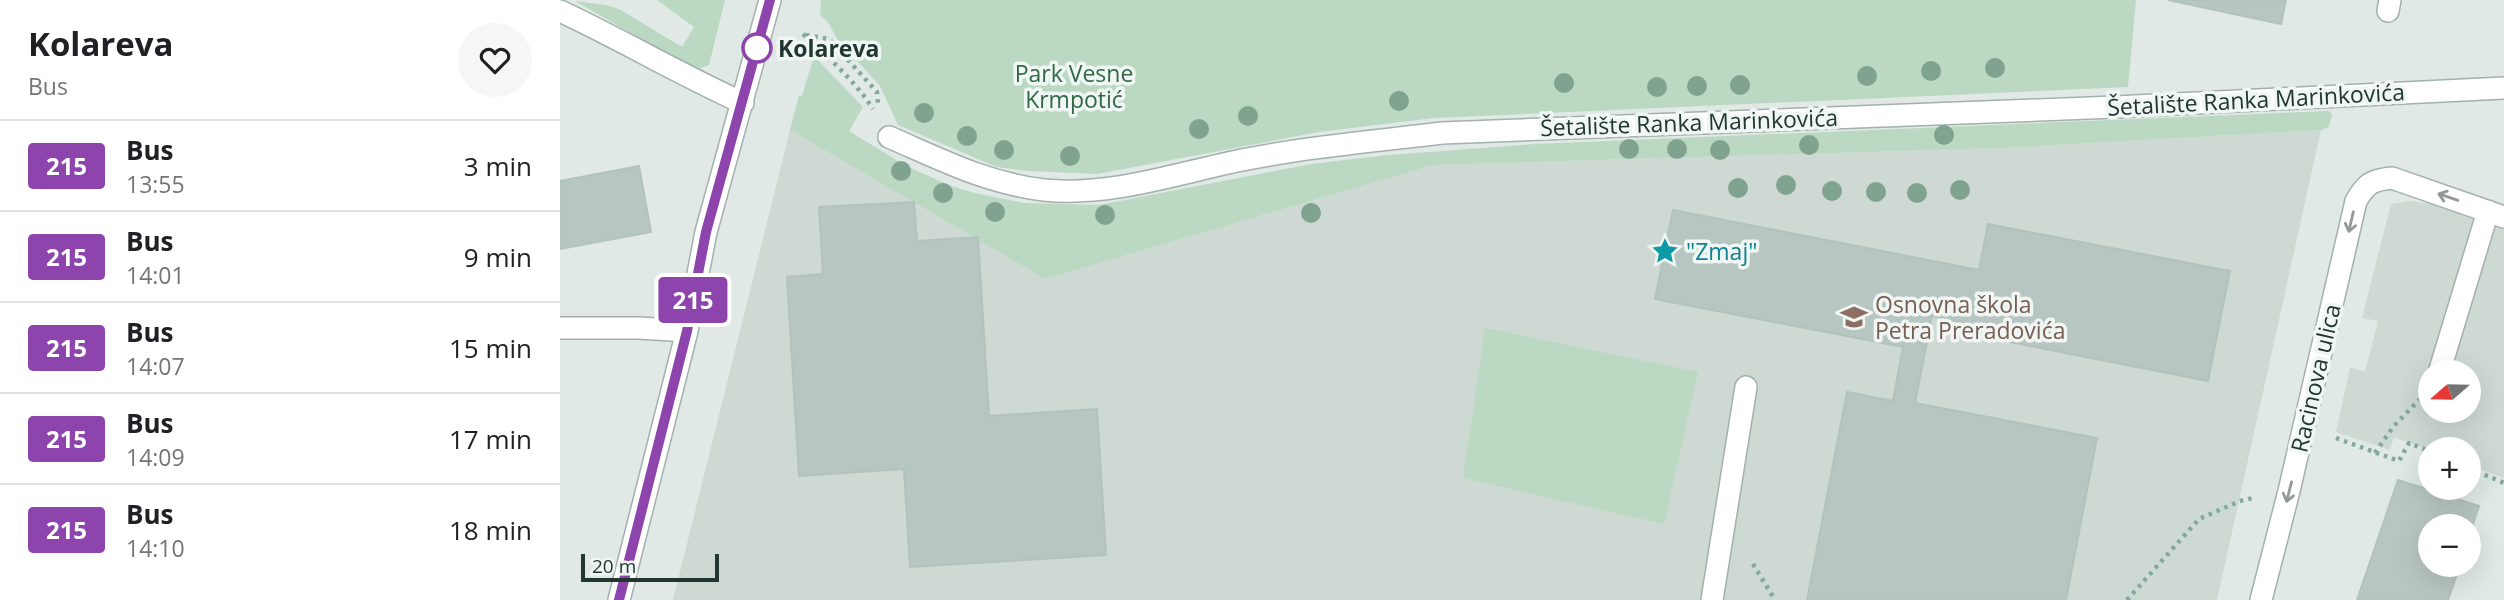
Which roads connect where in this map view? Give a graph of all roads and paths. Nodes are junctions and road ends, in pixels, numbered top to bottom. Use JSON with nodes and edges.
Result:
{"nodes":[{"id":1,"x":770,"y":0,"type":"edge"},
{"id":2,"x":560,"y":11,"type":"edge"},
{"id":3,"x":2504,"y":88,"type":"edge"},
{"id":4,"x":867,"y":100,"type":"dead end"},
{"id":5,"x":743,"y":103,"type":"junction"},
{"id":6,"x":884,"y":128,"type":"joint"},
{"id":7,"x":2496,"y":214,"type":"edge"},
{"id":8,"x":560,"y":328,"type":"edge"},
{"id":9,"x":687,"y":331,"type":"junction"},
{"id":10,"x":2444,"y":360,"type":"edge"},
{"id":11,"x":1746,"y":387,"type":"dead end"},
{"id":12,"x":2418,"y":401,"type":"edge"},
{"id":13,"x":2326,"y":433,"type":"dead end"},
{"id":14,"x":2418,"y":447,"type":"edge"},
{"id":15,"x":2375,"y":453,"type":"junction"},
{"id":16,"x":2481,"y":473,"type":"edge"},
{"id":17,"x":2504,"y":483,"type":"edge"},
{"id":18,"x":2289,"y":491,"type":"junction"},
{"id":19,"x":619,"y":600,"type":"edge"},
{"id":20,"x":1712,"y":600,"type":"edge"},
{"id":21,"x":2127,"y":600,"type":"edge"},
{"id":22,"x":2261,"y":600,"type":"edge"}],
"edges":[{"from":1,"to":5,"type":"street"},
{"from":2,"to":5,"type":"street"},
{"from":3,"to":6,"type":"street","name":"Šetalište Ranka Marinkovića"},
{"from":4,"to":6,"type":"path"},
{"from":5,"to":9,"type":"street"},
{"from":7,"to":10,"type":"street"},
{"from":7,"to":18,"type":"street","name":"Racinova ulica","one_way":true},
{"from":8,"to":9,"type":"street"},
{"from":9,"to":19,"type":"street"},
{"from":11,"to":20,"type":"street"},
{"from":12,"to":15,"type":"path"},
{"from":13,"to":15,"type":"path"},
{"from":14,"to":15,"type":"path"},
{"from":16,"to":17,"type":"path"},
{"from":18,"to":21,"type":"path"},
{"from":18,"to":22,"type":"street","name":"Racinova ulica","one_way":true}]}
